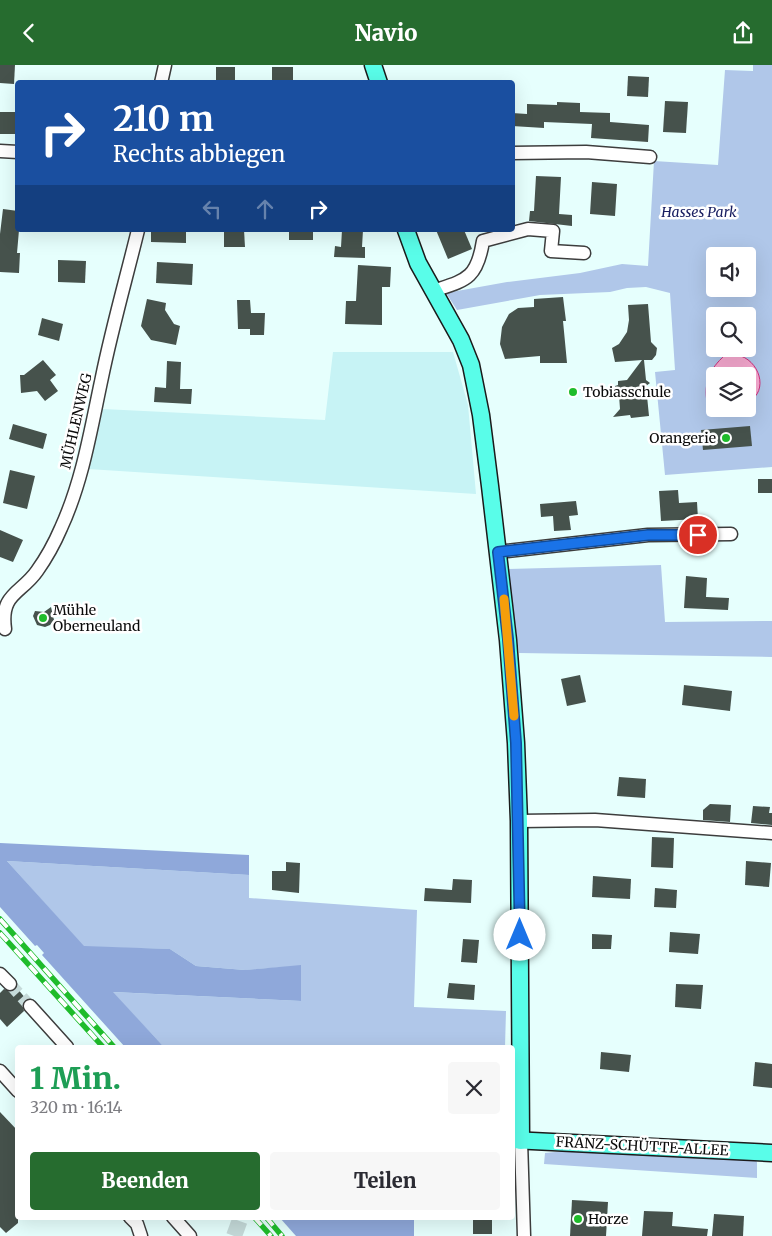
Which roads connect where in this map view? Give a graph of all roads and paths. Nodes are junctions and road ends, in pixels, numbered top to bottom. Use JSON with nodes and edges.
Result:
{"nodes":[{"id":1,"x":166,"y":65,"type":"edge"},
{"id":2,"x":373,"y":65,"type":"edge"},
{"id":3,"x":162,"y":80,"type":"edge"},
{"id":4,"x":378,"y":80,"type":"edge"},
{"id":5,"x":0,"y":151,"type":"edge"},
{"id":6,"x":15,"y":152,"type":"edge"},
{"id":7,"x":515,"y":153,"type":"edge"},
{"id":8,"x":650,"y":157,"type":"dead end"},
{"id":9,"x":137,"y":232,"type":"edge"},
{"id":10,"x":407,"y":232,"type":"edge"},
{"id":11,"x":584,"y":253,"type":"dead end"},
{"id":12,"x":433,"y":291,"type":"junction"},
{"id":13,"x":731,"y":535,"type":"dead end"},
{"id":14,"x":498,"y":552,"type":"junction"},
{"id":15,"x":3,"y":600,"type":"edge"},
{"id":16,"x":5,"y":629,"type":"dead end"},
{"id":17,"x":519,"y":821,"type":"junction"},
{"id":18,"x":772,"y":833,"type":"edge"},
{"id":19,"x":0,"y":974,"type":"edge"},
{"id":20,"x":10,"y":984,"type":"tunnel mouth"},
{"id":21,"x":30,"y":1006,"type":"tunnel mouth"},
{"id":22,"x":65,"y":1045,"type":"edge"},
{"id":23,"x":0,"y":1071,"type":"edge"},
{"id":24,"x":15,"y":1088,"type":"edge"},
{"id":25,"x":517,"y":1141,"type":"edge"},
{"id":26,"x":772,"y":1153,"type":"edge"},
{"id":27,"x":133,"y":1220,"type":"edge"},
{"id":28,"x":176,"y":1220,"type":"edge"},
{"id":29,"x":141,"y":1236,"type":"edge"},
{"id":30,"x":190,"y":1236,"type":"edge"},
{"id":31,"x":524,"y":1236,"type":"edge"}],
"edges":[{"from":1,"to":3,"type":"street"},
{"from":2,"to":4,"type":"main road"},
{"from":5,"to":6,"type":"street"},
{"from":7,"to":8,"type":"street"},
{"from":9,"to":15,"type":"street","name":"MÜHLENWEG"},
{"from":10,"to":12,"type":"main road"},
{"from":11,"to":12,"type":"street"},
{"from":12,"to":14,"type":"main road"},
{"from":13,"to":14,"type":"street"},
{"from":14,"to":17,"type":"main road"},
{"from":15,"to":16,"type":"street","name":"MÜHLENWEG"},
{"from":17,"to":18,"type":"street"},
{"from":17,"to":25,"type":"main road"},
{"from":19,"to":20,"type":"street"},
{"from":21,"to":22,"type":"street"},
{"from":23,"to":24,"type":"street"},
{"from":25,"to":26,"type":"main road","name":"FRANZ-SCHÜTTE-ALLEE"},
{"from":25,"to":31,"type":"street"},
{"from":27,"to":29,"type":"street"},
{"from":28,"to":30,"type":"street"}]}
